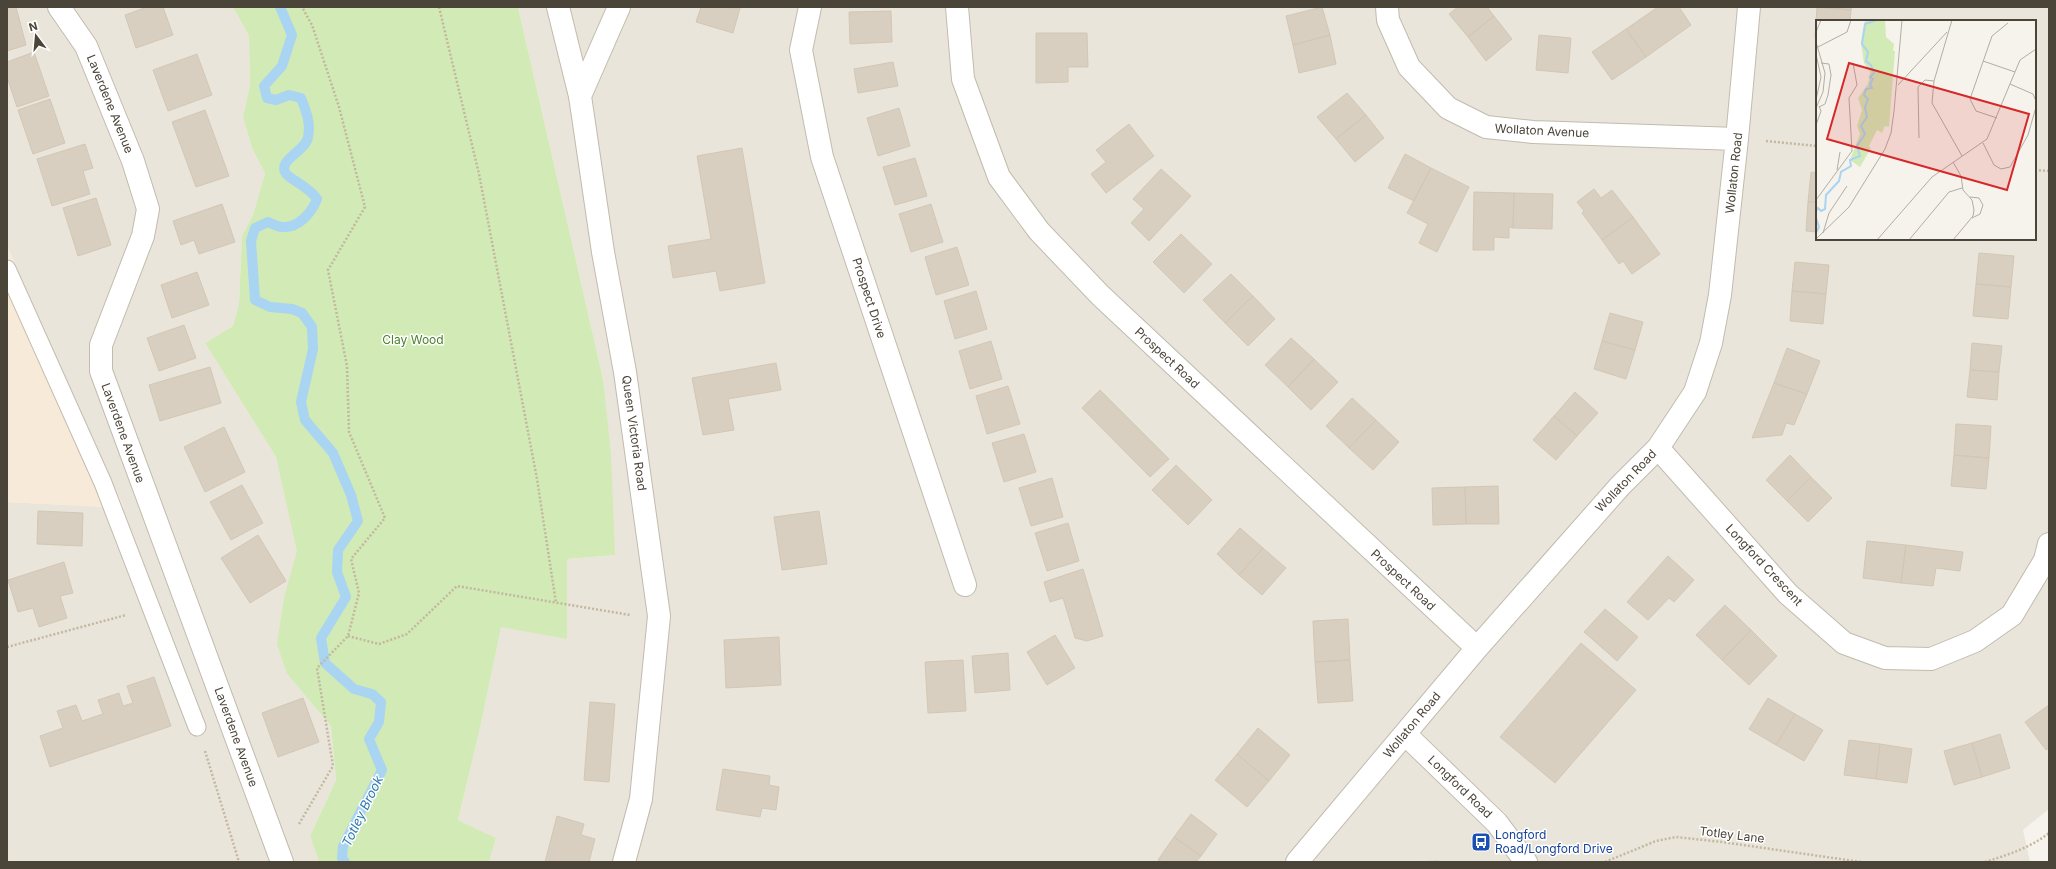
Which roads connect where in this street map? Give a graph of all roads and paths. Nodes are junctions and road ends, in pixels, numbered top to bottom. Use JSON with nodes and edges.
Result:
{"nodes":[{"id":1,"x":59,"y":7,"type":"edge"},
{"id":2,"x":302,"y":7,"type":"edge"},
{"id":3,"x":440,"y":7,"type":"edge"},
{"id":4,"x":558,"y":7,"type":"edge"},
{"id":5,"x":619,"y":7,"type":"edge"},
{"id":6,"x":810,"y":7,"type":"edge"},
{"id":7,"x":957,"y":7,"type":"edge"},
{"id":8,"x":1387,"y":7,"type":"edge"},
{"id":9,"x":1749,"y":7,"type":"edge"},
{"id":10,"x":580,"y":96,"type":"junction"},
{"id":11,"x":1738,"y":139,"type":"junction"},
{"id":12,"x":1816,"y":146,"type":"edge"},
{"id":13,"x":2036,"y":170,"type":"edge"},
{"id":14,"x":2049,"y":172,"type":"edge"},
{"id":15,"x":7,"y":269,"type":"edge"},
{"id":16,"x":1658,"y":448,"type":"junction"},
{"id":17,"x":2049,"y":544,"type":"edge"},
{"id":18,"x":965,"y":584,"type":"dead end"},
{"id":19,"x":556,"y":603,"type":"junction"},
{"id":20,"x":151,"y":608,"type":"junction"},
{"id":21,"x":658,"y":620,"type":"junction"},
{"id":22,"x":348,"y":636,"type":"junction"},
{"id":23,"x":7,"y":647,"type":"edge"},
{"id":24,"x":1476,"y":648,"type":"junction"},
{"id":25,"x":197,"y":727,"type":"joint"},
{"id":26,"x":1405,"y":734,"type":"junction"},
{"id":27,"x":2049,"y":833,"type":"edge"},
{"id":28,"x":280,"y":855,"type":"edge"},
{"id":29,"x":239,"y":862,"type":"edge"},
{"id":30,"x":624,"y":862,"type":"edge"},
{"id":31,"x":1297,"y":862,"type":"edge"},
{"id":32,"x":1526,"y":862,"type":"edge"},
{"id":33,"x":1605,"y":862,"type":"edge"},
{"id":34,"x":1861,"y":862,"type":"edge"},
{"id":35,"x":1985,"y":862,"type":"edge"}],
"edges":[{"from":1,"to":28,"type":"street","name":"Laverdene Avenue"},
{"from":2,"to":22,"type":"path"},
{"from":3,"to":19,"type":"path"},
{"from":4,"to":10,"type":"street","name":"Queen Victoria Road"},
{"from":5,"to":10,"type":"street"},
{"from":6,"to":18,"type":"street","name":"Prospect Drive"},
{"from":7,"to":24,"type":"street","name":"Prospect Road"},
{"from":8,"to":11,"type":"street","name":"Wollaton Avenue"},
{"from":9,"to":11,"type":"street","name":"Wollaton Road"},
{"from":10,"to":21,"type":"street","name":"Queen Victoria Road"},
{"from":11,"to":12,"type":"path"},
{"from":11,"to":16,"type":"street","name":"Wollaton Road"},
{"from":13,"to":14,"type":"path"},
{"from":15,"to":20,"type":"lane"},
{"from":16,"to":17,"type":"street","name":"Longford Crescent"},
{"from":16,"to":24,"type":"street","name":"Wollaton Road"},
{"from":19,"to":21,"type":"path"},
{"from":19,"to":22,"type":"path"},
{"from":20,"to":23,"type":"path"},
{"from":20,"to":25,"type":"lane"},
{"from":21,"to":30,"type":"street","name":"Queen Victoria Road"},
{"from":22,"to":28,"type":"path"},
{"from":24,"to":26,"type":"street","name":"Wollaton Road"},
{"from":25,"to":29,"type":"path"},
{"from":26,"to":31,"type":"street","name":"Wollaton Road"},
{"from":26,"to":32,"type":"street","name":"Longford Road"},
{"from":27,"to":35,"type":"path"},
{"from":33,"to":34,"type":"path","name":"Totley Lane"}]}
